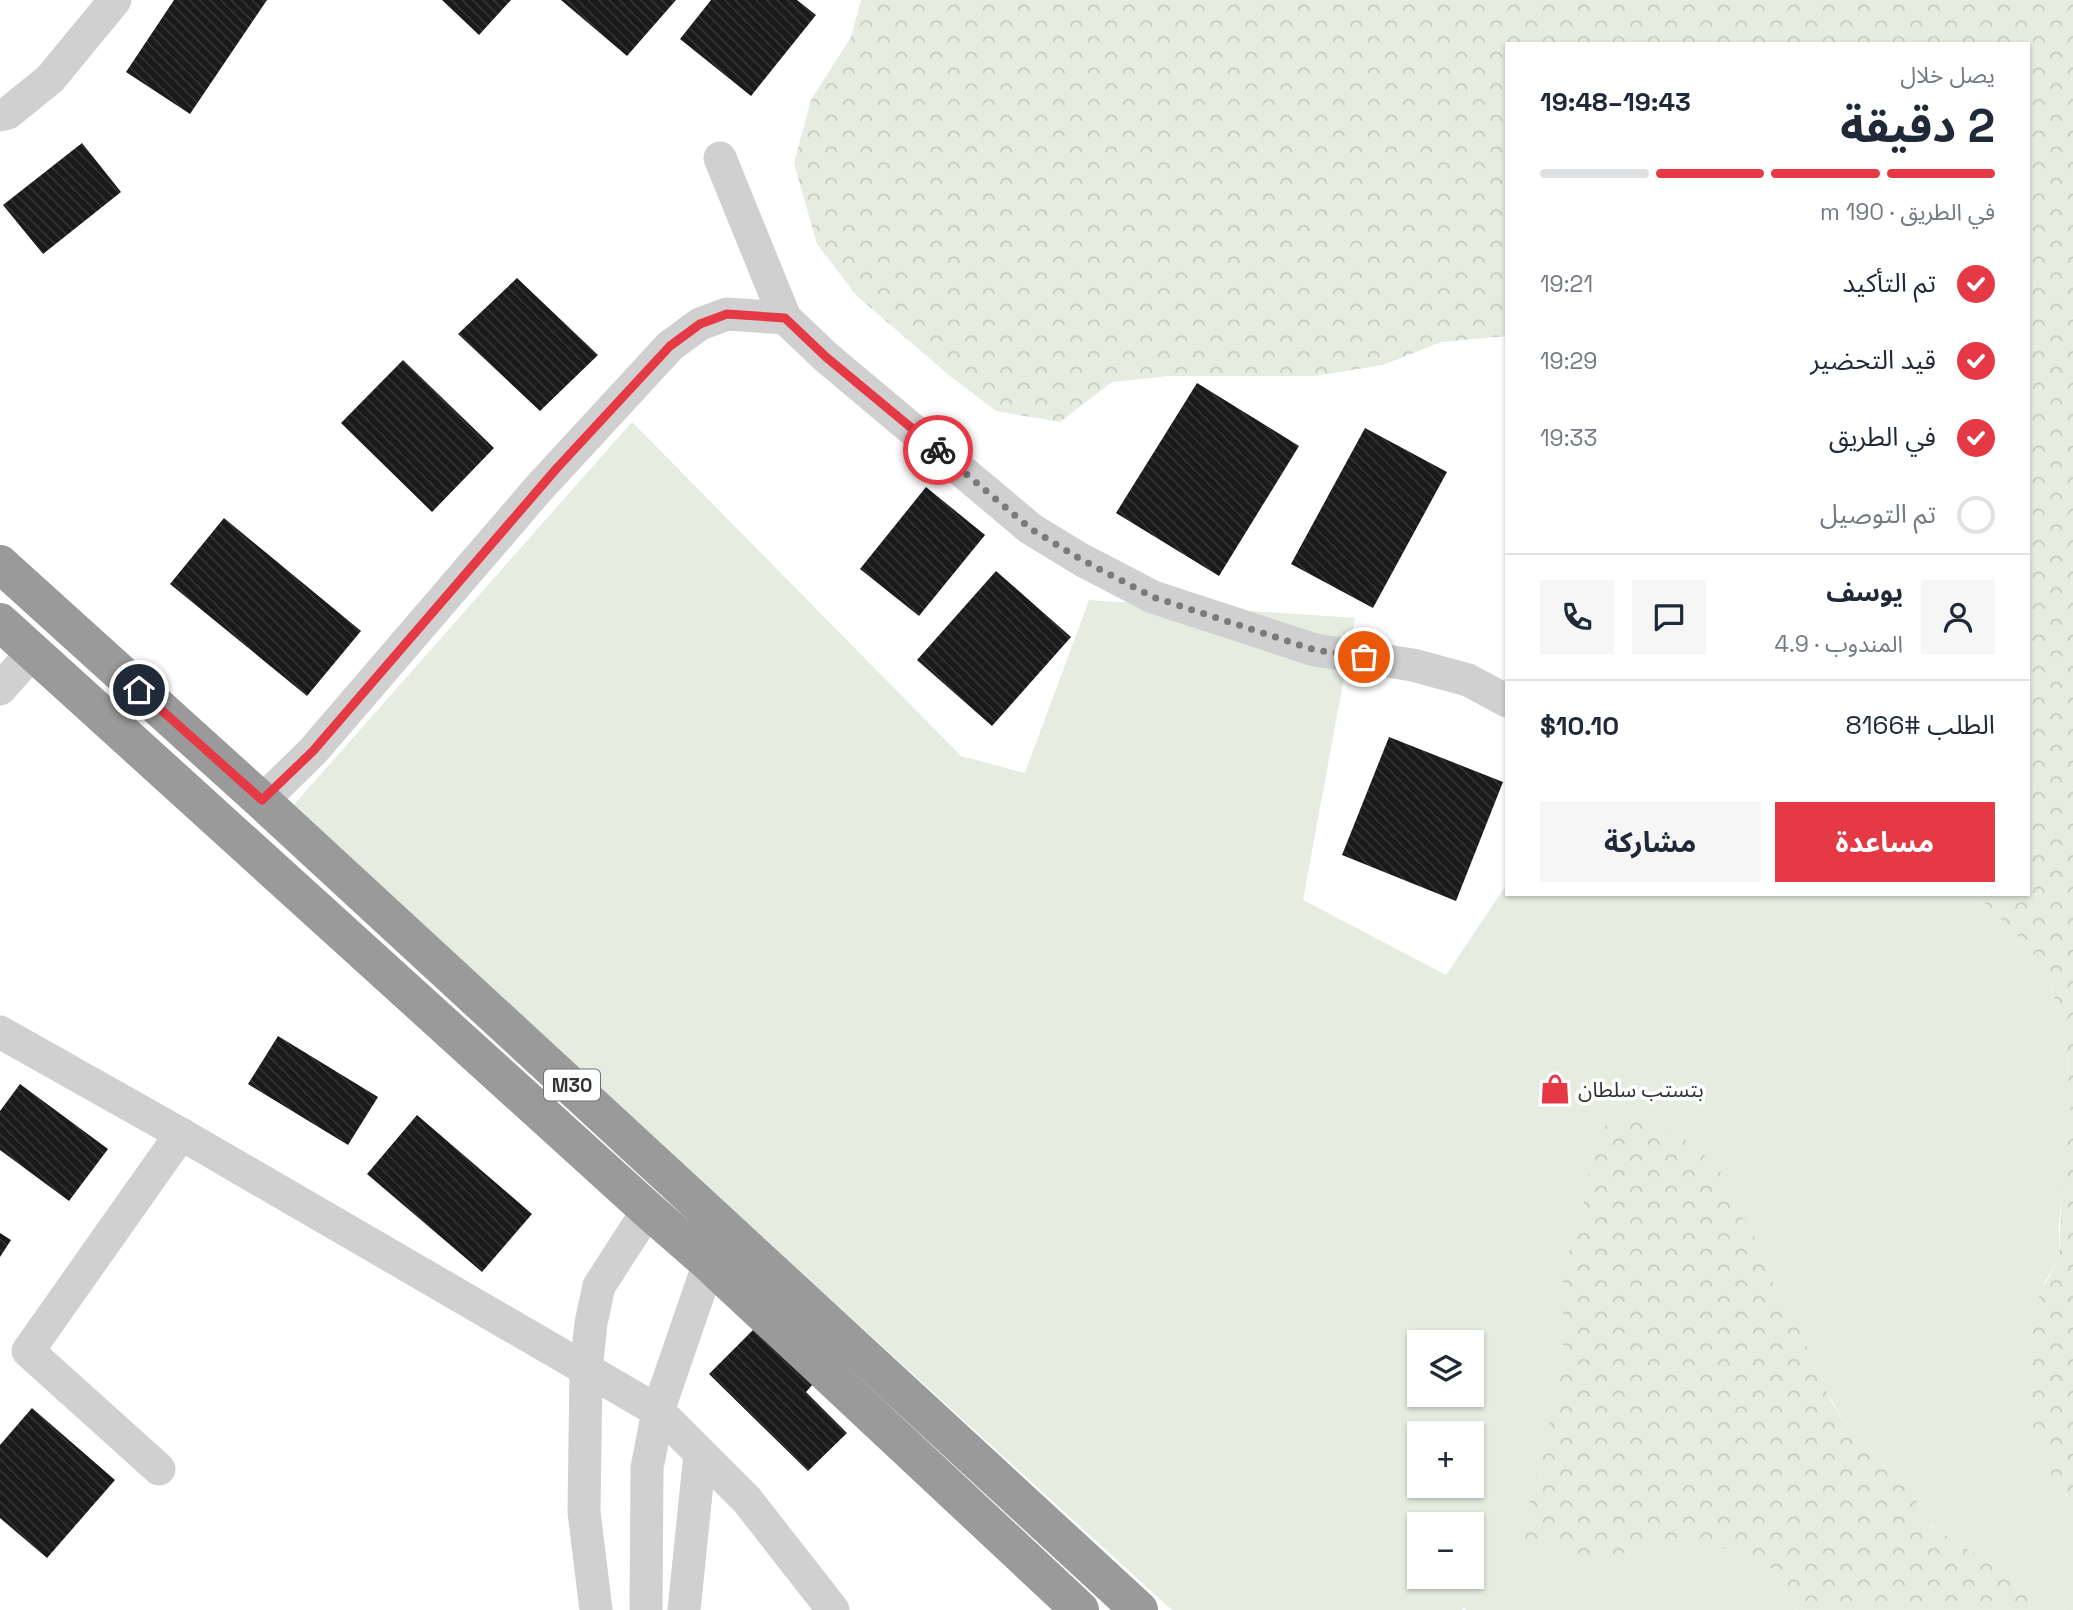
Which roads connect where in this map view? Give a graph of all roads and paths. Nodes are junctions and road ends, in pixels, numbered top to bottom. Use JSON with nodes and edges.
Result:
{"nodes":[{"id":1,"x":116,"y":0,"type":"edge"},
{"id":2,"x":0,"y":115,"type":"edge"},
{"id":3,"x":720,"y":158,"type":"dead end"},
{"id":4,"x":785,"y":318,"type":"junction"},
{"id":5,"x":0,"y":564,"type":"edge"},
{"id":6,"x":0,"y":622,"type":"edge"},
{"id":7,"x":32,"y":653,"type":"junction"},
{"id":8,"x":0,"y":690,"type":"edge"},
{"id":9,"x":1505,"y":700,"type":"edge"},
{"id":10,"x":262,"y":800,"type":"junction"},
{"id":11,"x":0,"y":1032,"type":"edge"},
{"id":12,"x":181,"y":1134,"type":"junction"},
{"id":13,"x":648,"y":1210,"type":"junction"},
{"id":14,"x":709,"y":1263,"type":"junction"},
{"id":15,"x":586,"y":1370,"type":"junction"},
{"id":16,"x":657,"y":1410,"type":"junction"},
{"id":17,"x":700,"y":1454,"type":"junction"},
{"id":18,"x":159,"y":1469,"type":"dead end"},
{"id":19,"x":596,"y":1610,"type":"edge"},
{"id":20,"x":646,"y":1610,"type":"edge"},
{"id":21,"x":684,"y":1610,"type":"edge"},
{"id":22,"x":833,"y":1610,"type":"edge"},
{"id":23,"x":1080,"y":1610,"type":"edge"},
{"id":24,"x":1139,"y":1610,"type":"edge"}],
"edges":[{"from":1,"to":2,"type":"street"},
{"from":3,"to":4,"type":"street"},
{"from":4,"to":9,"type":"street"},
{"from":4,"to":10,"type":"street"},
{"from":5,"to":10,"type":"highway","number":"M30"},
{"from":6,"to":7,"type":"highway","number":"M30"},
{"from":7,"to":8,"type":"street"},
{"from":7,"to":13,"type":"highway","number":"M30"},
{"from":10,"to":24,"type":"highway","number":"M30"},
{"from":11,"to":12,"type":"street"},
{"from":12,"to":15,"type":"street"},
{"from":12,"to":18,"type":"street"},
{"from":13,"to":14,"type":"highway","number":"M30"},
{"from":13,"to":15,"type":"street"},
{"from":14,"to":16,"type":"street"},
{"from":14,"to":23,"type":"highway","number":"M30"},
{"from":15,"to":16,"type":"street"},
{"from":15,"to":19,"type":"street"},
{"from":16,"to":17,"type":"street"},
{"from":16,"to":20,"type":"street"},
{"from":17,"to":21,"type":"street"},
{"from":17,"to":22,"type":"street"}]}
